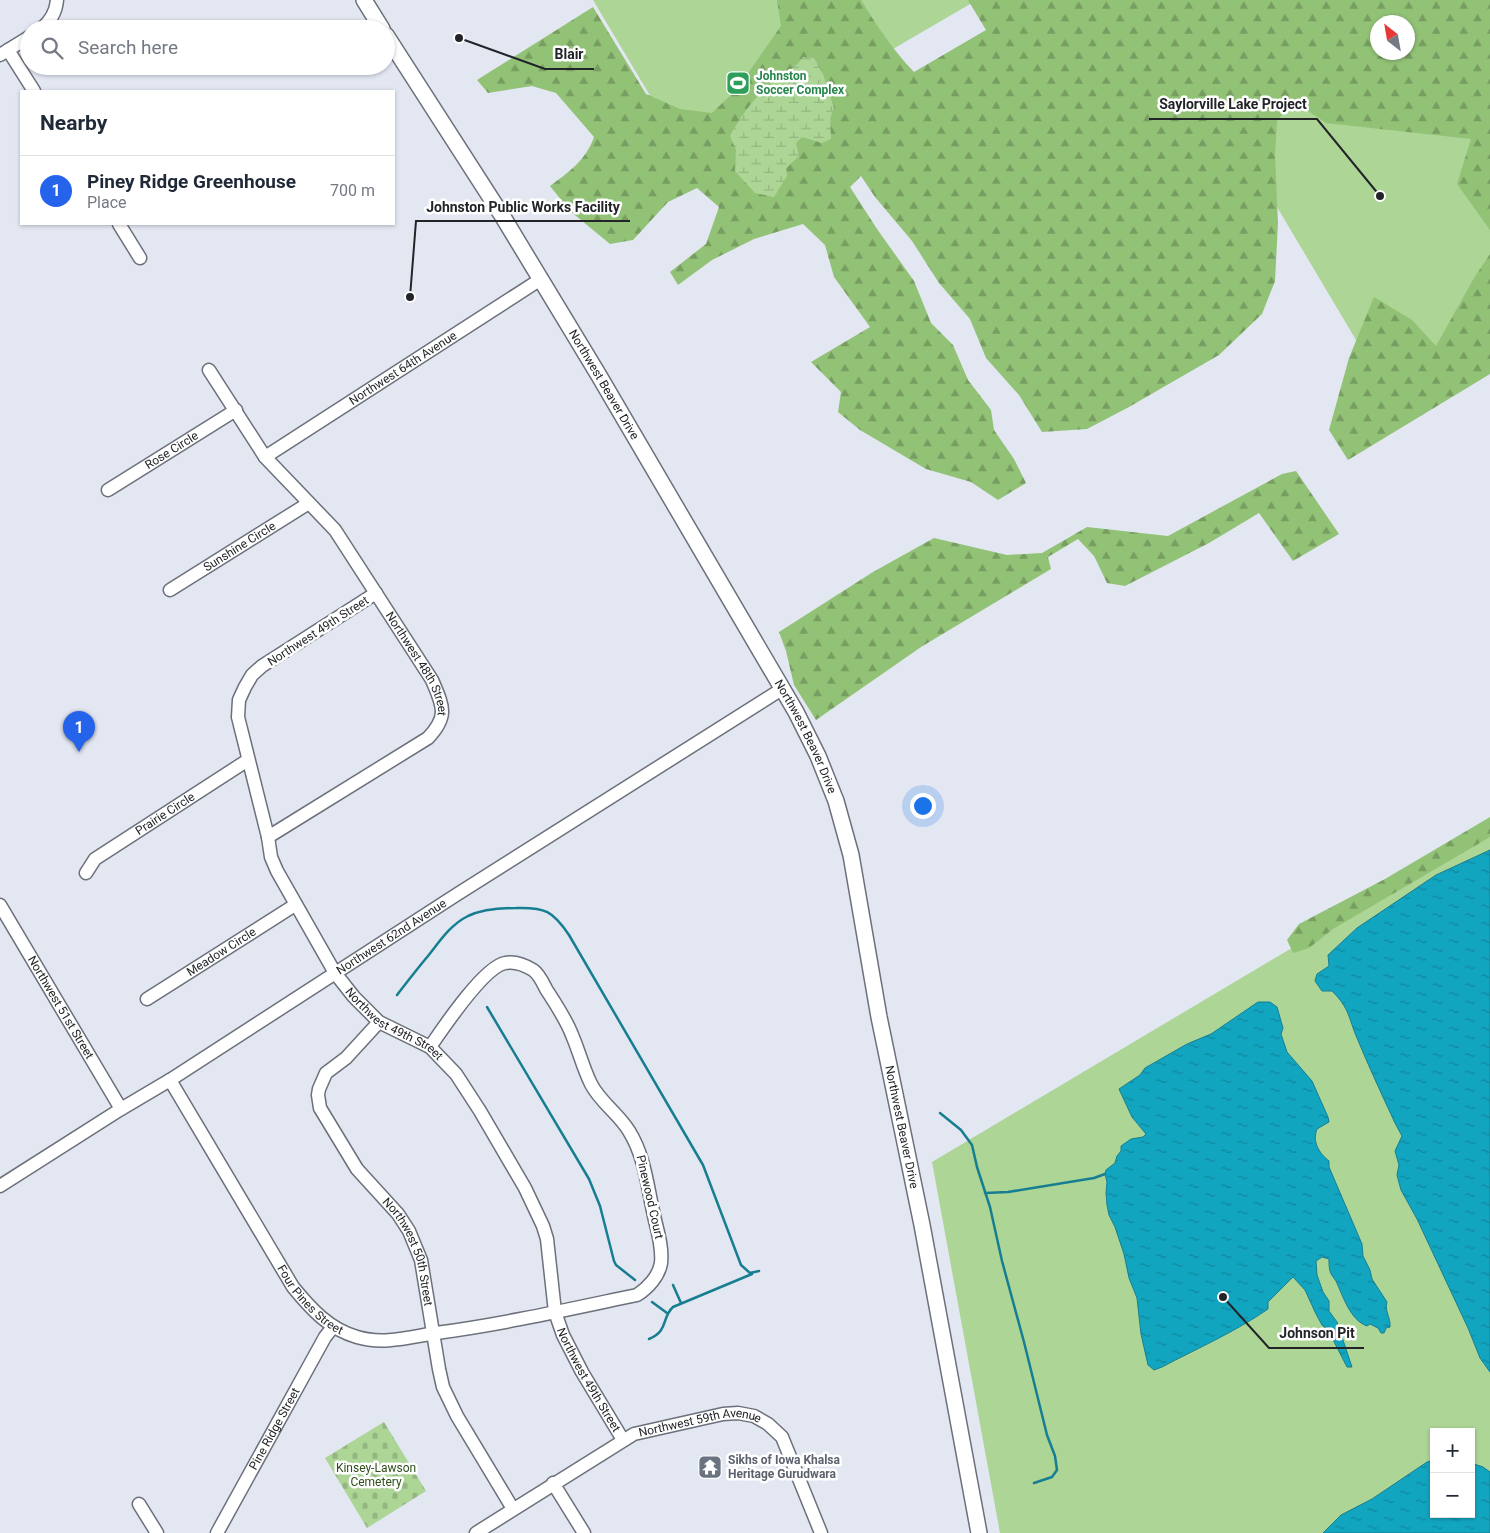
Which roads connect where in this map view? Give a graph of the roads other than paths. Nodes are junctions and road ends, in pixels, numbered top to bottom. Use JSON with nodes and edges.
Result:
{"nodes":[{"id":1,"x":57,"y":0,"type":"edge"},
{"id":2,"x":364,"y":0,"type":"edge"},
{"id":3,"x":50,"y":20,"type":"edge"},
{"id":4,"x":376,"y":20,"type":"edge"},
{"id":5,"x":20,"y":43,"type":"edge"},
{"id":6,"x":395,"y":49,"type":"edge"},
{"id":7,"x":4,"y":53,"type":"edge"},
{"id":8,"x":20,"y":73,"type":"edge"},
{"id":9,"x":21,"y":75,"type":"edge"},
{"id":10,"x":33,"y":90,"type":"edge"},
{"id":11,"x":120,"y":225,"type":"edge"},
{"id":12,"x":140,"y":258,"type":"dead end"},
{"id":13,"x":541,"y":279,"type":"junction"},
{"id":14,"x":209,"y":370,"type":"dead end"},
{"id":15,"x":236,"y":410,"type":"junction"},
{"id":16,"x":265,"y":457,"type":"junction"},
{"id":17,"x":108,"y":490,"type":"dead end"},
{"id":18,"x":310,"y":503,"type":"junction"},
{"id":19,"x":170,"y":590,"type":"dead end"},
{"id":20,"x":376,"y":593,"type":"junction"},
{"id":21,"x":782,"y":689,"type":"junction"},
{"id":22,"x":248,"y":760,"type":"junction"},
{"id":23,"x":268,"y":837,"type":"junction"},
{"id":24,"x":86,"y":873,"type":"dead end"},
{"id":25,"x":0,"y":905,"type":"edge"},
{"id":26,"x":296,"y":905,"type":"junction"},
{"id":27,"x":335,"y":973,"type":"junction"},
{"id":28,"x":148,"y":999,"type":"dead end"},
{"id":29,"x":379,"y":1022,"type":"junction"},
{"id":30,"x":430,"y":1046,"type":"junction"},
{"id":31,"x":170,"y":1080,"type":"junction"},
{"id":32,"x":121,"y":1109,"type":"junction"},
{"id":33,"x":0,"y":1186,"type":"edge"},
{"id":34,"x":555,"y":1312,"type":"junction"},
{"id":35,"x":333,"y":1327,"type":"junction"},
{"id":36,"x":433,"y":1333,"type":"junction"},
{"id":37,"x":622,"y":1440,"type":"junction"},
{"id":38,"x":554,"y":1483,"type":"junction"},
{"id":39,"x":140,"y":1504,"type":"dead end"},
{"id":40,"x":513,"y":1509,"type":"junction"},
{"id":41,"x":157,"y":1533,"type":"edge"},
{"id":42,"x":217,"y":1533,"type":"edge"},
{"id":43,"x":476,"y":1533,"type":"edge"},
{"id":44,"x":584,"y":1533,"type":"edge"},
{"id":45,"x":821,"y":1533,"type":"edge"},
{"id":46,"x":979,"y":1533,"type":"edge"}],
"edges":[{"from":1,"to":3,"type":"street"},
{"from":2,"to":4,"type":"main road"},
{"from":5,"to":7,"type":"street"},
{"from":6,"to":13,"type":"main road","name":"Northwest Beaver Drive"},
{"from":7,"to":8,"type":"street"},
{"from":9,"to":10,"type":"street"},
{"from":11,"to":12,"type":"street"},
{"from":13,"to":16,"type":"street","name":"Northwest 64th Avenue"},
{"from":13,"to":21,"type":"main road","name":"Northwest Beaver Drive"},
{"from":14,"to":15,"type":"street","name":"Northwest 48th Street"},
{"from":15,"to":16,"type":"street","name":"Northwest 48th Street"},
{"from":15,"to":17,"type":"street","name":"Rose Circle"},
{"from":16,"to":18,"type":"street","name":"Northwest 48th Street"},
{"from":18,"to":19,"type":"street","name":"Sunshine Circle"},
{"from":18,"to":20,"type":"street","name":"Northwest 48th Street"},
{"from":20,"to":22,"type":"street","name":"Northwest 49th Street"},
{"from":20,"to":23,"type":"street","name":"Northwest 48th Street"},
{"from":21,"to":27,"type":"street","name":"Northwest 62nd Avenue"},
{"from":21,"to":46,"type":"main road","name":"Northwest Beaver Drive"},
{"from":22,"to":23,"type":"street","name":"Northwest 49th Street"},
{"from":22,"to":24,"type":"street","name":"Prairie Circle"},
{"from":23,"to":26,"type":"street","name":"Northwest 49th Street"},
{"from":25,"to":32,"type":"street","name":"Northwest 51st Street"},
{"from":26,"to":27,"type":"street","name":"Northwest 49th Street"},
{"from":26,"to":28,"type":"street","name":"Meadow Circle"},
{"from":27,"to":29,"type":"street","name":"Northwest 49th Street"},
{"from":27,"to":31,"type":"street","name":"Northwest 62nd Avenue"},
{"from":29,"to":30,"type":"street","name":"Northwest 49th Street"},
{"from":29,"to":36,"type":"street","name":"Northwest 50th Street"},
{"from":30,"to":34,"type":"street","name":"Northwest 49th Street"},
{"from":30,"to":34,"type":"street","name":"Pinewood Court"},
{"from":31,"to":32,"type":"street","name":"Northwest 62nd Avenue"},
{"from":31,"to":35,"type":"street","name":"Four Pines Street"},
{"from":32,"to":33,"type":"street","name":"Northwest 62nd Avenue"},
{"from":34,"to":36,"type":"street","name":"Four Pines Street"},
{"from":34,"to":37,"type":"street","name":"Northwest 49th Street"},
{"from":35,"to":36,"type":"street","name":"Four Pines Street"},
{"from":35,"to":42,"type":"street","name":"Pine Ridge Street"},
{"from":36,"to":40,"type":"street","name":"Northwest 50th Street"},
{"from":37,"to":38,"type":"street","name":"Northwest 59th Avenue"},
{"from":37,"to":45,"type":"street","name":"Northwest 59th Avenue"},
{"from":38,"to":40,"type":"street","name":"Northwest 59th Avenue"},
{"from":38,"to":44,"type":"street"},
{"from":39,"to":41,"type":"street"},
{"from":40,"to":43,"type":"street","name":"Northwest 59th Avenue"}]}
